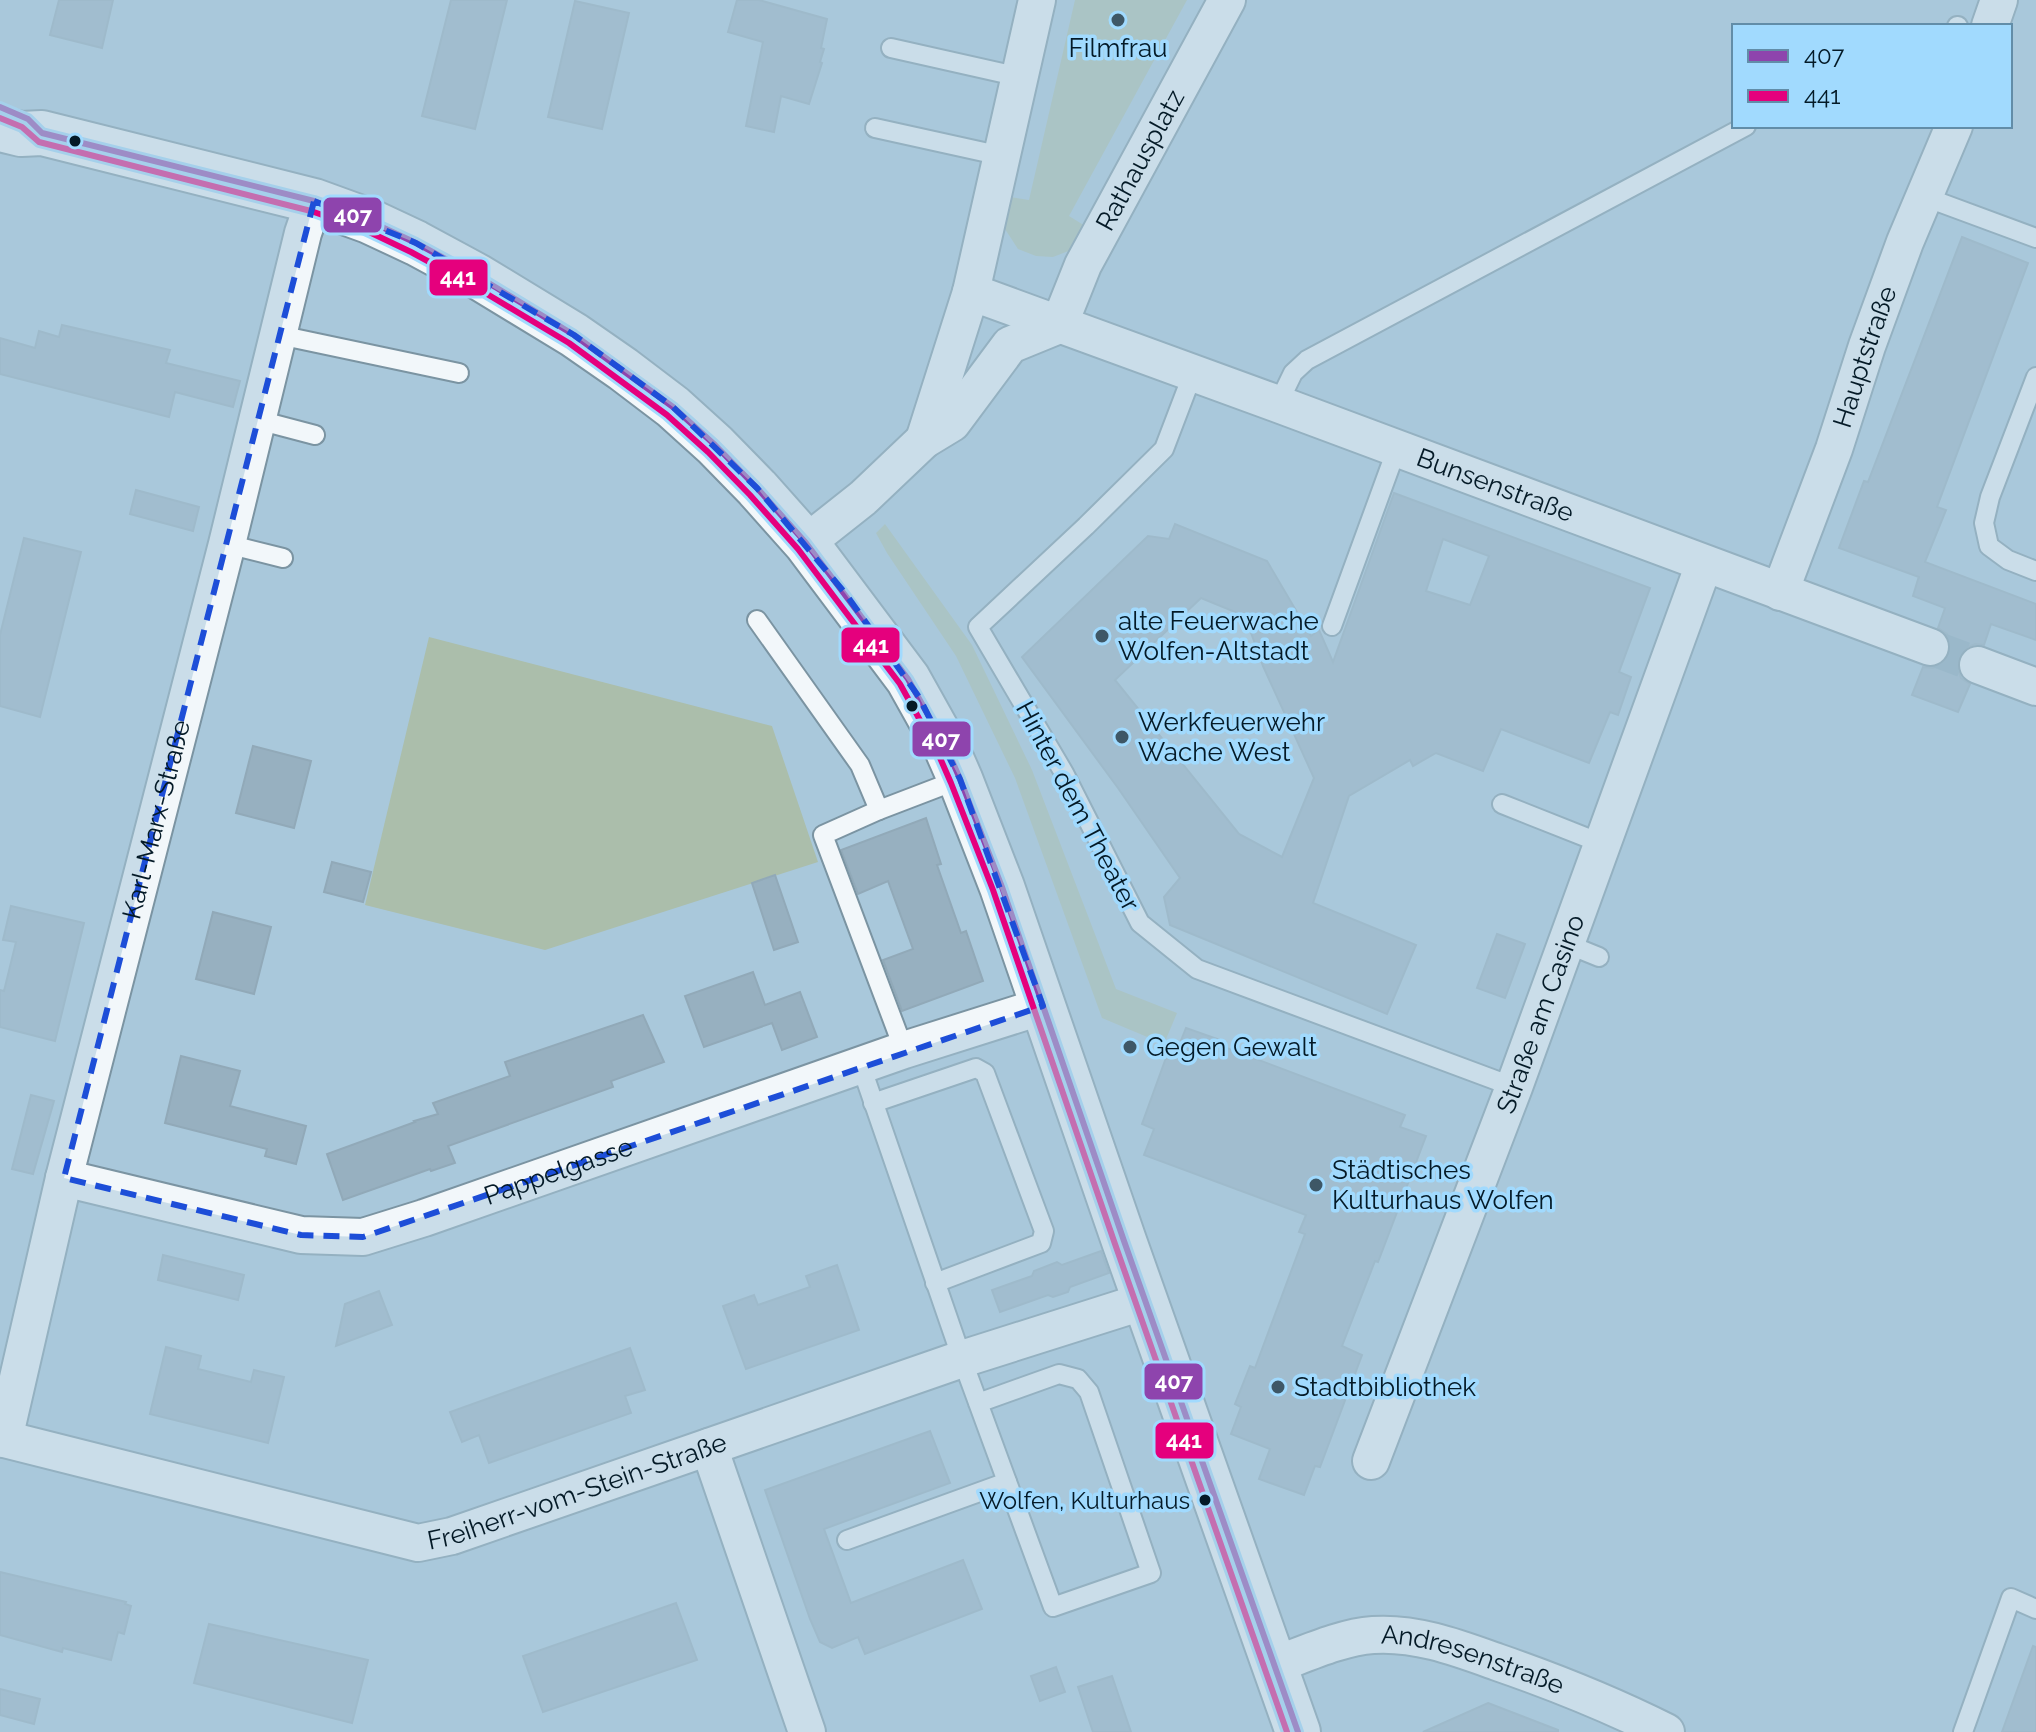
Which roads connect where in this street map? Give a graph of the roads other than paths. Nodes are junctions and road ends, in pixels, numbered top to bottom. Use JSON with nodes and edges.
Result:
{"nodes":[{"id":1,"x":1037,"y":0,"type":"edge"},
{"id":2,"x":1227,"y":0,"type":"edge"},
{"id":3,"x":1999,"y":0,"type":"edge"},
{"id":4,"x":1991,"y":24,"type":"edge"},
{"id":5,"x":891,"y":48,"type":"dead end"},
{"id":6,"x":1020,"y":77,"type":"junction"},
{"id":7,"x":0,"y":107,"type":"edge"},
{"id":8,"x":875,"y":128,"type":"dead end"},
{"id":9,"x":1742,"y":128,"type":"edge"},
{"id":10,"x":1953,"y":128,"type":"edge"},
{"id":11,"x":21,"y":131,"type":"edge"},
{"id":12,"x":1002,"y":156,"type":"junction"},
{"id":13,"x":1925,"y":197,"type":"junction"},
{"id":14,"x":314,"y":201,"type":"junction"},
{"id":15,"x":2036,"y":238,"type":"edge"},
{"id":16,"x":971,"y":292,"type":"junction"},
{"id":17,"x":1059,"y":325,"type":"junction"},
{"id":18,"x":279,"y":335,"type":"junction"},
{"id":19,"x":459,"y":373,"type":"dead end"},
{"id":20,"x":1193,"y":373,"type":"junction"},
{"id":21,"x":2036,"y":377,"type":"edge"},
{"id":22,"x":1278,"y":404,"type":"junction"},
{"id":23,"x":258,"y":420,"type":"junction"},
{"id":24,"x":315,"y":435,"type":"dead end"},
{"id":25,"x":924,"y":440,"type":"junction"},
{"id":26,"x":1397,"y":448,"type":"junction"},
{"id":27,"x":806,"y":543,"type":"junction"},
{"id":28,"x":227,"y":544,"type":"junction"},
{"id":29,"x":283,"y":558,"type":"dead end"},
{"id":30,"x":1704,"y":564,"type":"junction"},
{"id":31,"x":2036,"y":571,"type":"edge"},
{"id":32,"x":1780,"y":592,"type":"junction"},
{"id":33,"x":757,"y":620,"type":"dead end"},
{"id":34,"x":1332,"y":626,"type":"dead end"},
{"id":35,"x":1930,"y":647,"type":"tunnel mouth"},
{"id":36,"x":1978,"y":665,"type":"tunnel mouth"},
{"id":37,"x":2036,"y":687,"type":"edge"},
{"id":38,"x":960,"y":779,"type":"junction"},
{"id":39,"x":1502,"y":804,"type":"dead end"},
{"id":40,"x":879,"y":810,"type":"junction"},
{"id":41,"x":1603,"y":844,"type":"junction"},
{"id":42,"x":1043,"y":1006,"type":"junction"},
{"id":43,"x":904,"y":1050,"type":"junction"},
{"id":44,"x":861,"y":1066,"type":"junction"},
{"id":45,"x":1514,"y":1087,"type":"junction"},
{"id":46,"x":873,"y":1103,"type":"junction"},
{"id":47,"x":64,"y":1178,"type":"junction"},
{"id":48,"x":935,"y":1283,"type":"junction"},
{"id":49,"x":1145,"y":1301,"type":"junction"},
{"id":50,"x":962,"y":1359,"type":"junction"},
{"id":51,"x":978,"y":1403,"type":"junction"},
{"id":52,"x":2,"y":1438,"type":"edge"},
{"id":53,"x":709,"y":1447,"type":"junction"},
{"id":54,"x":1371,"y":1461,"type":"dead end"},
{"id":55,"x":1007,"y":1482,"type":"junction"},
{"id":56,"x":847,"y":1540,"type":"dead end"},
{"id":57,"x":1053,"y":1607,"type":"junction"},
{"id":58,"x":2036,"y":1609,"type":"edge"},
{"id":59,"x":1034,"y":1614,"type":"dead end"},
{"id":60,"x":1275,"y":1665,"type":"junction"},
{"id":61,"x":807,"y":1732,"type":"edge"},
{"id":62,"x":1298,"y":1732,"type":"edge"},
{"id":63,"x":1666,"y":1732,"type":"edge"},
{"id":64,"x":1963,"y":1732,"type":"edge"}],
"edges":[{"from":1,"to":6,"type":"street"},
{"from":2,"to":17,"type":"street","name":"Rathausplatz"},
{"from":3,"to":4,"type":"street"},
{"from":5,"to":6,"type":"lane"},
{"from":6,"to":12,"type":"street"},
{"from":7,"to":11,"type":"street"},
{"from":8,"to":12,"type":"lane"},
{"from":9,"to":22,"type":"lane"},
{"from":10,"to":13,"type":"street","name":"Hauptstraße"},
{"from":11,"to":14,"type":"street"},
{"from":12,"to":16,"type":"street"},
{"from":13,"to":15,"type":"lane"},
{"from":13,"to":32,"type":"street","name":"Hauptstraße"},
{"from":14,"to":18,"type":"street","name":"Karl-Marx-Straße"},
{"from":14,"to":27,"type":"street"},
{"from":16,"to":17,"type":"street","name":"Bunsenstraße"},
{"from":16,"to":25,"type":"street"},
{"from":17,"to":20,"type":"street","name":"Bunsenstraße"},
{"from":17,"to":25,"type":"street"},
{"from":18,"to":19,"type":"lane"},
{"from":18,"to":23,"type":"street","name":"Karl-Marx-Straße"},
{"from":20,"to":22,"type":"street","name":"Bunsenstraße"},
{"from":20,"to":45,"type":"lane","name":"Hinter dem Theater"},
{"from":21,"to":31,"type":"lane"},
{"from":22,"to":26,"type":"street","name":"Bunsenstraße"},
{"from":23,"to":24,"type":"lane"},
{"from":23,"to":28,"type":"street","name":"Karl-Marx-Straße"},
{"from":25,"to":27,"type":"street"},
{"from":26,"to":30,"type":"street","name":"Bunsenstraße"},
{"from":26,"to":34,"type":"lane"},
{"from":27,"to":38,"type":"street"},
{"from":28,"to":29,"type":"lane"},
{"from":28,"to":47,"type":"street","name":"Karl-Marx-Straße"},
{"from":30,"to":32,"type":"street","name":"Bunsenstraße"},
{"from":30,"to":41,"type":"street","name":"Straße am Casino"},
{"from":32,"to":35,"type":"street","name":"Bunsenstraße"},
{"from":33,"to":40,"type":"lane"},
{"from":36,"to":37,"type":"street"},
{"from":38,"to":40,"type":"lane"},
{"from":38,"to":42,"type":"street"},
{"from":39,"to":41,"type":"lane"},
{"from":40,"to":43,"type":"lane"},
{"from":41,"to":45,"type":"street","name":"Straße am Casino"},
{"from":42,"to":43,"type":"street","name":"Pappelgasse"},
{"from":42,"to":49,"type":"street"},
{"from":43,"to":44,"type":"street","name":"Pappelgasse"},
{"from":44,"to":46,"type":"lane"},
{"from":44,"to":47,"type":"street","name":"Pappelgasse"},
{"from":45,"to":54,"type":"street","name":"Straße am Casino"},
{"from":46,"to":48,"type":"lane"},
{"from":46,"to":48,"type":"lane"},
{"from":47,"to":52,"type":"street","name":"Karl-Marx-Straße"},
{"from":48,"to":50,"type":"lane"},
{"from":49,"to":50,"type":"street","name":"Freiherr-vom-Stein-Straße"},
{"from":49,"to":60,"type":"street"},
{"from":50,"to":51,"type":"lane"},
{"from":50,"to":53,"type":"street","name":"Freiherr-vom-Stein-Straße"},
{"from":51,"to":55,"type":"lane"},
{"from":51,"to":57,"type":"lane"},
{"from":52,"to":53,"type":"street","name":"Freiherr-vom-Stein-Straße"},
{"from":53,"to":61,"type":"street"},
{"from":55,"to":56,"type":"lane"},
{"from":55,"to":57,"type":"lane"},
{"from":57,"to":59,"type":"lane"},
{"from":58,"to":64,"type":"lane"},
{"from":60,"to":62,"type":"street"},
{"from":60,"to":63,"type":"street","name":"Andresenstraße"}]}
